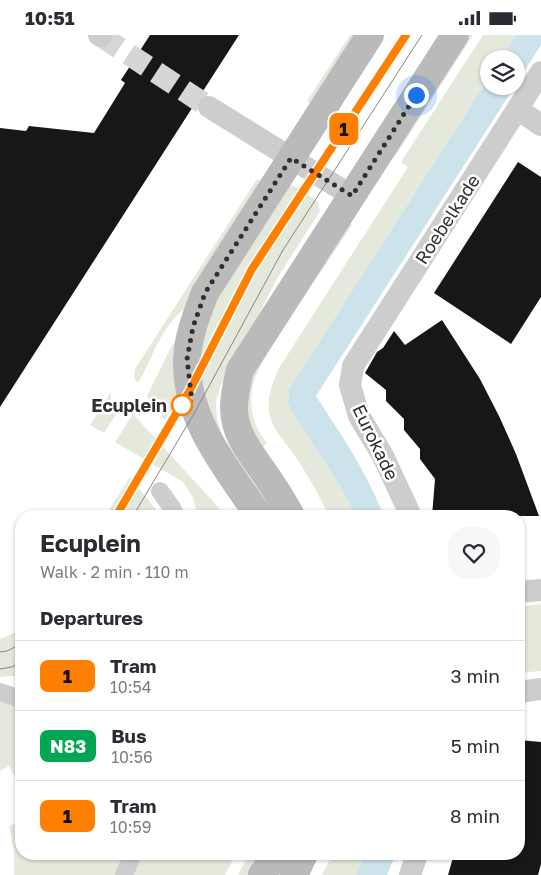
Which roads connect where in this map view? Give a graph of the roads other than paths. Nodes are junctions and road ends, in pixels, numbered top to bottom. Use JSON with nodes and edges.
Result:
{"nodes":[{"id":1,"x":370,"y":35,"type":"edge"},
{"id":2,"x":455,"y":35,"type":"edge"},
{"id":3,"x":541,"y":72,"type":"edge"},
{"id":4,"x":209,"y":107,"type":"tunnel mouth"},
{"id":5,"x":517,"y":109,"type":"junction"},
{"id":6,"x":541,"y":125,"type":"edge"},
{"id":7,"x":291,"y":158,"type":"junction"},
{"id":8,"x":352,"y":196,"type":"junction"},
{"id":9,"x":353,"y":366,"type":"joint"},
{"id":10,"x":160,"y":491,"type":"dead end"},
{"id":11,"x":173,"y":510,"type":"edge"},
{"id":12,"x":254,"y":510,"type":"edge"},
{"id":13,"x":287,"y":510,"type":"edge"},
{"id":14,"x":408,"y":510,"type":"edge"},
{"id":15,"x":541,"y":589,"type":"edge"},
{"id":16,"x":525,"y":591,"type":"edge"},
{"id":17,"x":541,"y":689,"type":"edge"},
{"id":18,"x":15,"y":691,"type":"edge"},
{"id":19,"x":525,"y":691,"type":"edge"},
{"id":20,"x":0,"y":692,"type":"edge"},
{"id":21,"x":15,"y":697,"type":"edge"},
{"id":22,"x":131,"y":860,"type":"edge"},
{"id":23,"x":273,"y":860,"type":"edge"},
{"id":24,"x":301,"y":860,"type":"edge"},
{"id":25,"x":416,"y":860,"type":"edge"},
{"id":26,"x":124,"y":875,"type":"edge"},
{"id":27,"x":262,"y":875,"type":"edge"},
{"id":28,"x":294,"y":875,"type":"edge"},
{"id":29,"x":410,"y":875,"type":"edge"}],
"edges":[{"from":1,"to":7,"type":"main road"},
{"from":2,"to":8,"type":"main road"},
{"from":3,"to":5,"type":"street","name":"Roebelkade"},
{"from":4,"to":7,"type":"street"},
{"from":5,"to":6,"type":"street"},
{"from":5,"to":9,"type":"street","name":"Roebelkade"},
{"from":7,"to":8,"type":"street"},
{"from":7,"to":12,"type":"main road"},
{"from":8,"to":13,"type":"main road"},
{"from":9,"to":14,"type":"street","name":"Eurokade"},
{"from":10,"to":11,"type":"street"},
{"from":15,"to":16,"type":"street"},
{"from":17,"to":19,"type":"street"},
{"from":18,"to":20,"type":"street"},
{"from":20,"to":21,"type":"street"},
{"from":22,"to":26,"type":"street"},
{"from":23,"to":27,"type":"main road"},
{"from":24,"to":28,"type":"main road"},
{"from":25,"to":29,"type":"street"}]}
